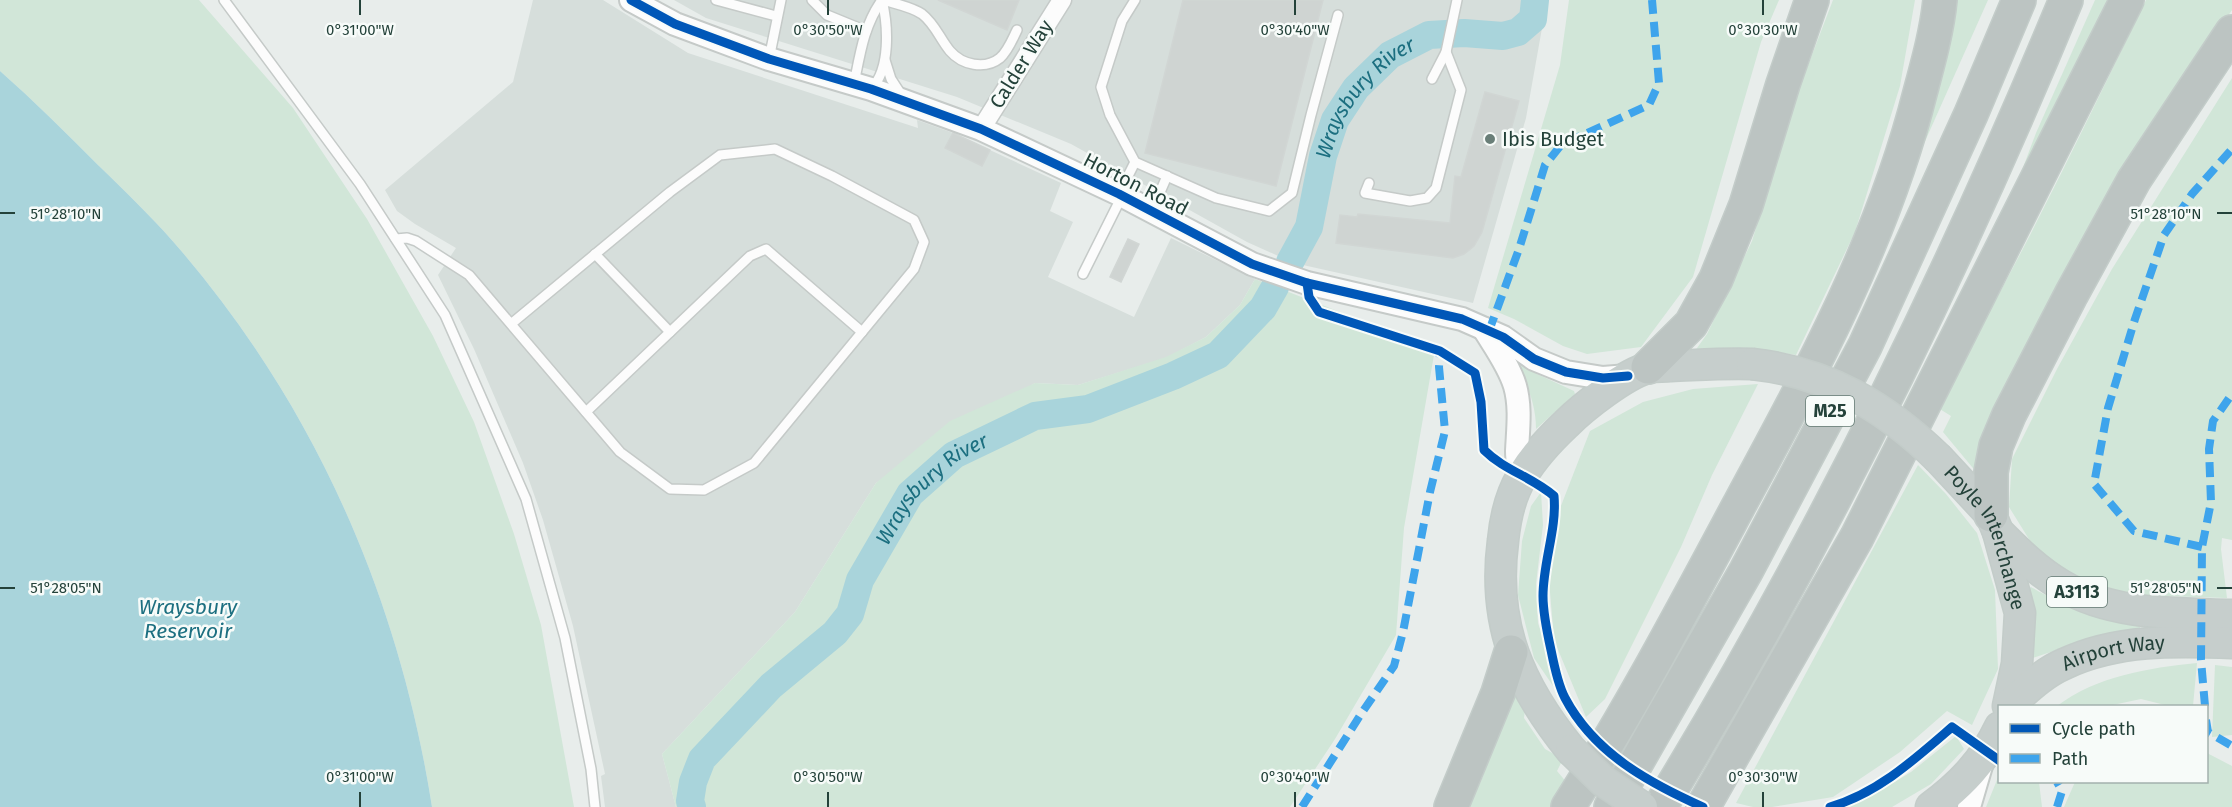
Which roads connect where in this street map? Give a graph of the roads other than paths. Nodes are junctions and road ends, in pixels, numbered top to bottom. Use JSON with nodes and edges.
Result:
{"nodes":[{"id":1,"x":224,"y":0,"type":"edge"},
{"id":2,"x":631,"y":0,"type":"edge"},
{"id":3,"x":716,"y":0,"type":"edge"},
{"id":4,"x":781,"y":0,"type":"edge"},
{"id":5,"x":812,"y":0,"type":"edge"},
{"id":6,"x":883,"y":0,"type":"edge"},
{"id":7,"x":1062,"y":0,"type":"edge"},
{"id":8,"x":1134,"y":0,"type":"edge"},
{"id":9,"x":1457,"y":0,"type":"edge"},
{"id":10,"x":1812,"y":0,"type":"edge"},
{"id":11,"x":1940,"y":0,"type":"edge"},
{"id":12,"x":2019,"y":0,"type":"edge"},
{"id":13,"x":2066,"y":0,"type":"edge"},
{"id":14,"x":2127,"y":0,"type":"edge"},
{"id":15,"x":1338,"y":15,"type":"dead end"},
{"id":16,"x":776,"y":16,"type":"junction"},
{"id":17,"x":1017,"y":30,"type":"dead end"},
{"id":18,"x":866,"y":31,"type":"junction"},
{"id":19,"x":2232,"y":32,"type":"edge"},
{"id":20,"x":1446,"y":52,"type":"junction"},
{"id":21,"x":884,"y":58,"type":"junction"},
{"id":22,"x":769,"y":59,"type":"junction"},
{"id":23,"x":1432,"y":79,"type":"dead end"},
{"id":24,"x":862,"y":86,"type":"junction"},
{"id":25,"x":905,"y":101,"type":"junction"},
{"id":26,"x":981,"y":129,"type":"junction"},
{"id":27,"x":1135,"y":162,"type":"junction"},
{"id":28,"x":1167,"y":176,"type":"junction"},
{"id":29,"x":1369,"y":183,"type":"dead end"},
{"id":30,"x":1120,"y":195,"type":"junction"},
{"id":31,"x":1152,"y":212,"type":"junction"},
{"id":32,"x":396,"y":239,"type":"junction"},
{"id":33,"x":595,"y":254,"type":"junction"},
{"id":34,"x":1083,"y":274,"type":"dead end"},
{"id":35,"x":510,"y":324,"type":"junction"},
{"id":36,"x":1484,"y":329,"type":"junction"},
{"id":37,"x":670,"y":332,"type":"junction"},
{"id":38,"x":862,"y":332,"type":"junction"},
{"id":39,"x":1638,"y":372,"type":"junction"},
{"id":40,"x":586,"y":412,"type":"junction"},
{"id":41,"x":1520,"y":478,"type":"junction"},
{"id":42,"x":1994,"y":524,"type":"junction"},
{"id":43,"x":2232,"y":615,"type":"edge"},
{"id":44,"x":2232,"y":643,"type":"edge"},
{"id":45,"x":1511,"y":652,"type":"junction"},
{"id":46,"x":2008,"y":705,"type":"edge"},
{"id":47,"x":2014,"y":705,"type":"edge"},
{"id":48,"x":1998,"y":729,"type":"edge"},
{"id":49,"x":1983,"y":758,"type":"junction"},
{"id":50,"x":595,"y":807,"type":"edge"},
{"id":51,"x":1451,"y":807,"type":"edge"},
{"id":52,"x":1568,"y":807,"type":"edge"},
{"id":53,"x":1611,"y":807,"type":"edge"},
{"id":54,"x":1642,"y":807,"type":"edge"},
{"id":55,"x":1660,"y":807,"type":"edge"},
{"id":56,"x":1703,"y":807,"type":"edge"},
{"id":57,"x":1931,"y":807,"type":"edge"},
{"id":58,"x":1969,"y":807,"type":"edge"}],
"edges":[{"from":1,"to":32,"type":"lane"},
{"from":2,"to":22,"type":"street","name":"Horton Road"},
{"from":3,"to":16,"type":"lane"},
{"from":4,"to":16,"type":"lane"},
{"from":5,"to":18,"type":"lane"},
{"from":6,"to":17,"type":"lane"},
{"from":6,"to":18,"type":"lane"},
{"from":6,"to":21,"type":"lane"},
{"from":7,"to":26,"type":"street","name":"Calder Way"},
{"from":8,"to":27,"type":"lane"},
{"from":9,"to":20,"type":"lane"},
{"from":10,"to":39,"type":"highway"},
{"from":11,"to":52,"type":"highway","number":"M25"},
{"from":12,"to":53,"type":"highway","number":"M25"},
{"from":13,"to":55,"type":"highway","number":"M25"},
{"from":14,"to":56,"type":"highway"},
{"from":15,"to":28,"type":"lane"},
{"from":16,"to":22,"type":"lane"},
{"from":18,"to":24,"type":"lane"},
{"from":19,"to":42,"type":"highway"},
{"from":20,"to":23,"type":"lane"},
{"from":20,"to":29,"type":"lane"},
{"from":21,"to":24,"type":"lane"},
{"from":21,"to":25,"type":"lane"},
{"from":22,"to":24,"type":"street","name":"Horton Road"},
{"from":24,"to":25,"type":"street","name":"Horton Road"},
{"from":25,"to":26,"type":"street","name":"Horton Road"},
{"from":26,"to":30,"type":"street","name":"Horton Road"},
{"from":27,"to":28,"type":"lane"},
{"from":27,"to":30,"type":"lane"},
{"from":28,"to":31,"type":"lane"},
{"from":30,"to":31,"type":"street","name":"Horton Road"},
{"from":30,"to":34,"type":"lane"},
{"from":31,"to":36,"type":"street","name":"Horton Road"},
{"from":32,"to":35,"type":"lane"},
{"from":32,"to":50,"type":"lane"},
{"from":33,"to":35,"type":"lane"},
{"from":33,"to":37,"type":"lane"},
{"from":33,"to":38,"type":"lane"},
{"from":35,"to":40,"type":"lane"},
{"from":36,"to":39,"type":"street","name":"Horton Road"},
{"from":36,"to":41,"type":"street"},
{"from":37,"to":38,"type":"lane"},
{"from":37,"to":40,"type":"lane"},
{"from":38,"to":40,"type":"lane"},
{"from":39,"to":41,"type":"highway"},
{"from":39,"to":42,"type":"highway","name":"Poyle Interchange","bridge":true},
{"from":41,"to":45,"type":"highway"},
{"from":42,"to":43,"type":"highway","name":"Airport Way","number":"A3113"},
{"from":42,"to":46,"type":"highway","name":"Poyle Interchange"},
{"from":44,"to":47,"type":"highway","name":"Airport Way"},
{"from":45,"to":51,"type":"highway"},
{"from":45,"to":54,"type":"highway","bridge":true},
{"from":48,"to":49,"type":"highway","name":"Poyle Interchange"},
{"from":49,"to":57,"type":"highway","name":"Poyle Interchange"},
{"from":49,"to":58,"type":"street"}]}
